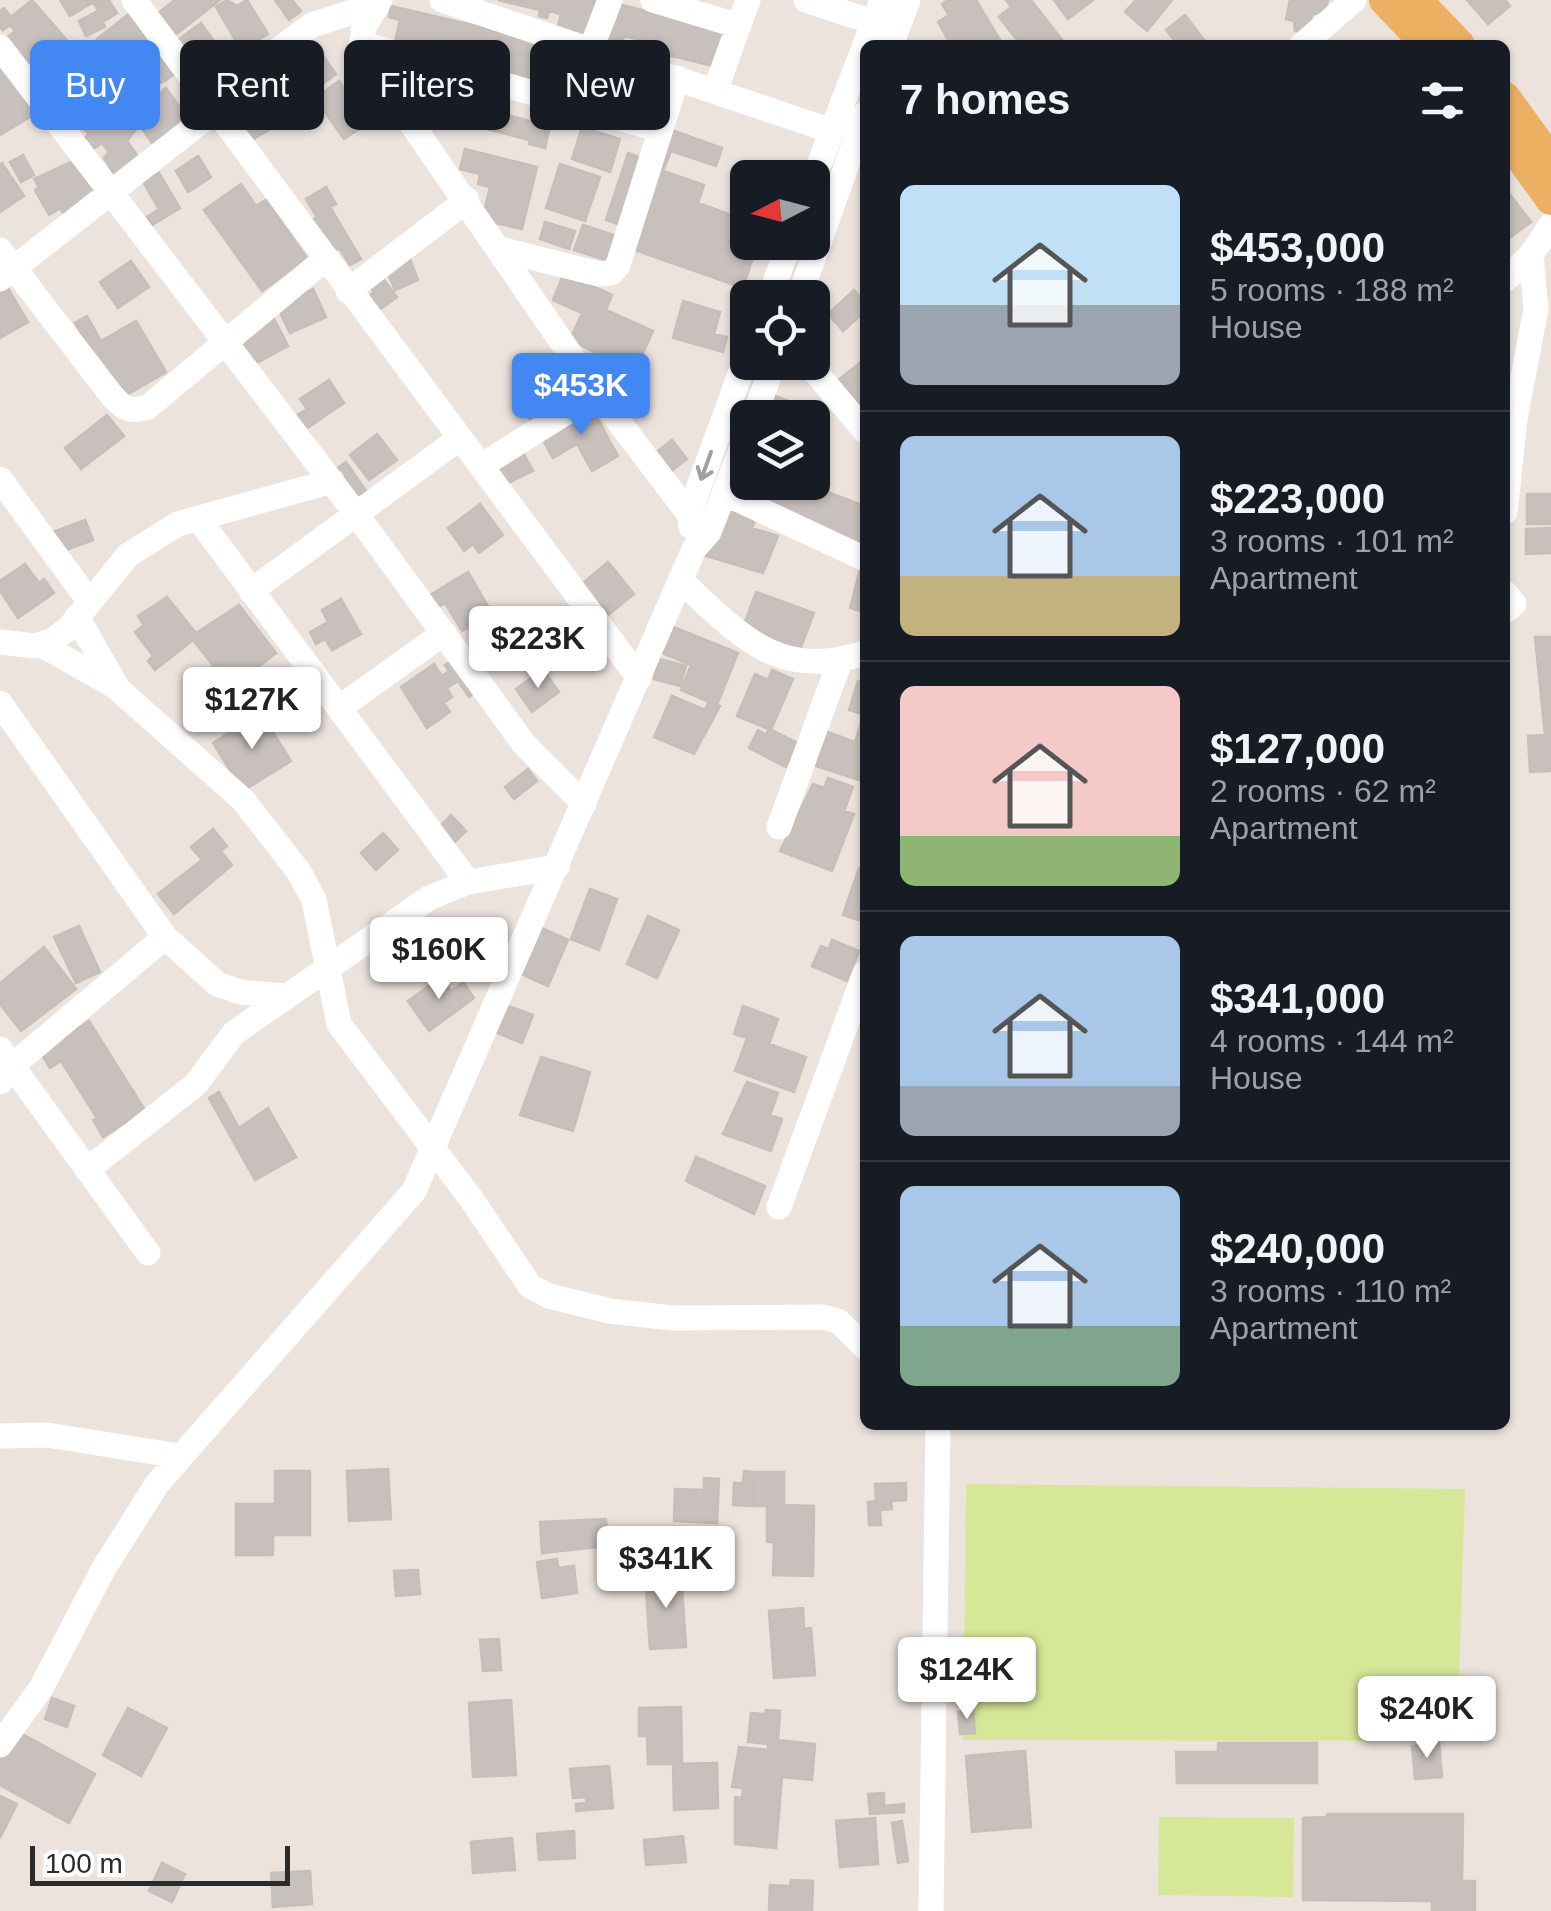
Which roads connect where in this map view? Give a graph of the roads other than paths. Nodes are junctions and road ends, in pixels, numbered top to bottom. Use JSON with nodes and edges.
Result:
{"nodes":[{"id":1,"x":134,"y":0,"type":"edge"},
{"id":2,"x":442,"y":0,"type":"edge"},
{"id":3,"x":610,"y":0,"type":"edge"},
{"id":4,"x":652,"y":0,"type":"edge"},
{"id":5,"x":748,"y":0,"type":"edge"},
{"id":6,"x":806,"y":0,"type":"edge"},
{"id":7,"x":908,"y":0,"type":"edge"},
{"id":8,"x":1354,"y":0,"type":"edge"},
{"id":9,"x":1384,"y":0,"type":"edge"},
{"id":10,"x":1416,"y":0,"type":"edge"},
{"id":11,"x":378,"y":2,"type":"edge"},
{"id":12,"x":878,"y":11,"type":"edge"},
{"id":13,"x":739,"y":26,"type":"junction"},
{"id":14,"x":293,"y":40,"type":"edge"},
{"id":15,"x":362,"y":40,"type":"edge"},
{"id":16,"x":564,"y":40,"type":"edge"},
{"id":17,"x":594,"y":40,"type":"edge"},
{"id":18,"x":867,"y":40,"type":"edge"},
{"id":19,"x":893,"y":40,"type":"edge"},
{"id":20,"x":1308,"y":40,"type":"edge"},
{"id":21,"x":1423,"y":40,"type":"edge"},
{"id":22,"x":1454,"y":40,"type":"edge"},
{"id":23,"x":0,"y":47,"type":"edge"},
{"id":24,"x":860,"y":58,"type":"edge"},
{"id":25,"x":180,"y":62,"type":"edge"},
{"id":26,"x":670,"y":76,"type":"edge"},
{"id":27,"x":677,"y":78,"type":"junction"},
{"id":28,"x":715,"y":91,"type":"junction"},
{"id":29,"x":670,"y":99,"type":"edge"},
{"id":30,"x":1510,"y":105,"type":"edge"},
{"id":31,"x":184,"y":130,"type":"edge"},
{"id":32,"x":230,"y":130,"type":"edge"},
{"id":33,"x":417,"y":130,"type":"edge"},
{"id":34,"x":660,"y":130,"type":"edge"},
{"id":35,"x":832,"y":130,"type":"junction"},
{"id":36,"x":1510,"y":142,"type":"edge"},
{"id":37,"x":821,"y":160,"type":"edge"},
{"id":38,"x":1551,"y":162,"type":"edge"},
{"id":39,"x":857,"y":163,"type":"edge"},
{"id":40,"x":112,"y":194,"type":"junction"},
{"id":41,"x":467,"y":200,"type":"junction"},
{"id":42,"x":1551,"y":200,"type":"edge"},
{"id":43,"x":1551,"y":225,"type":"edge"},
{"id":44,"x":500,"y":249,"type":"junction"},
{"id":45,"x":1531,"y":255,"type":"junction"},
{"id":46,"x":324,"y":260,"type":"junction"},
{"id":47,"x":5,"y":266,"type":"edge"},
{"id":48,"x":1510,"y":275,"type":"edge"},
{"id":49,"x":807,"y":280,"type":"edge"},
{"id":50,"x":348,"y":291,"type":"junction"},
{"id":51,"x":226,"y":342,"type":"junction"},
{"id":52,"x":738,"y":380,"type":"edge"},
{"id":53,"x":822,"y":380,"type":"edge"},
{"id":54,"x":597,"y":393,"type":"junction"},
{"id":55,"x":860,"y":426,"type":"edge"},
{"id":56,"x":460,"y":438,"type":"junction"},
{"id":57,"x":481,"y":466,"type":"junction"},
{"id":58,"x":1510,"y":470,"type":"edge"},
{"id":59,"x":730,"y":478,"type":"edge"},
{"id":60,"x":0,"y":479,"type":"edge"},
{"id":61,"x":332,"y":481,"type":"junction"},
{"id":62,"x":724,"y":493,"type":"junction"},
{"id":63,"x":357,"y":514,"type":"junction"},
{"id":64,"x":689,"y":514,"type":"junction"},
{"id":65,"x":198,"y":518,"type":"junction"},
{"id":66,"x":702,"y":541,"type":"junction"},
{"id":67,"x":860,"y":557,"type":"edge"},
{"id":68,"x":681,"y":581,"type":"junction"},
{"id":69,"x":251,"y":591,"type":"junction"},
{"id":70,"x":84,"y":609,"type":"junction"},
{"id":71,"x":444,"y":633,"type":"junction"},
{"id":72,"x":0,"y":642,"type":"edge"},
{"id":73,"x":42,"y":646,"type":"junction"},
{"id":74,"x":860,"y":655,"type":"edge"},
{"id":75,"x":840,"y":661,"type":"junction"},
{"id":76,"x":639,"y":678,"type":"junction"},
{"id":77,"x":118,"y":689,"type":"junction"},
{"id":78,"x":0,"y":703,"type":"edge"},
{"id":79,"x":338,"y":708,"type":"junction"},
{"id":80,"x":10,"y":738,"type":"edge"},
{"id":81,"x":584,"y":804,"type":"junction"},
{"id":82,"x":778,"y":826,"type":"dead end"},
{"id":83,"x":557,"y":867,"type":"junction"},
{"id":84,"x":468,"y":882,"type":"junction"},
{"id":85,"x":165,"y":936,"type":"junction"},
{"id":86,"x":329,"y":965,"type":"junction"},
{"id":87,"x":860,"y":987,"type":"edge"},
{"id":88,"x":288,"y":993,"type":"junction"},
{"id":89,"x":339,"y":1024,"type":"junction"},
{"id":90,"x":4,"y":1066,"type":"edge"},
{"id":91,"x":434,"y":1148,"type":"junction"},
{"id":92,"x":87,"y":1170,"type":"junction"},
{"id":93,"x":779,"y":1207,"type":"dead end"},
{"id":94,"x":148,"y":1253,"type":"dead end"},
{"id":95,"x":860,"y":1342,"type":"edge"},
{"id":96,"x":938,"y":1430,"type":"edge"},
{"id":97,"x":0,"y":1436,"type":"edge"},
{"id":98,"x":179,"y":1456,"type":"junction"},
{"id":99,"x":0,"y":1746,"type":"edge"},
{"id":100,"x":931,"y":1911,"type":"edge"}],
"edges":[{"from":1,"to":25,"type":"street"},
{"from":2,"to":16,"type":"street"},
{"from":3,"to":17,"type":"street"},
{"from":4,"to":13,"type":"street"},
{"from":5,"to":13,"type":"street"},
{"from":6,"to":12,"type":"street"},
{"from":7,"to":19,"type":"street"},
{"from":8,"to":20,"type":"street"},
{"from":9,"to":21,"type":"main road"},
{"from":10,"to":22,"type":"main road"},
{"from":11,"to":14,"type":"street"},
{"from":11,"to":15,"type":"street"},
{"from":12,"to":18,"type":"street"},
{"from":13,"to":28,"type":"street"},
{"from":23,"to":40,"type":"street"},
{"from":24,"to":35,"type":"street"},
{"from":26,"to":27,"type":"street"},
{"from":27,"to":28,"type":"street"},
{"from":27,"to":29,"type":"street"},
{"from":28,"to":35,"type":"street"},
{"from":30,"to":38,"type":"main road"},
{"from":31,"to":40,"type":"street"},
{"from":32,"to":46,"type":"street"},
{"from":33,"to":41,"type":"street"},
{"from":34,"to":44,"type":"street"},
{"from":35,"to":37,"type":"street"},
{"from":36,"to":42,"type":"main road"},
{"from":39,"to":49,"type":"street"},
{"from":40,"to":47,"type":"street"},
{"from":40,"to":51,"type":"street"},
{"from":41,"to":44,"type":"street"},
{"from":41,"to":50,"type":"street"},
{"from":43,"to":45,"type":"street"},
{"from":44,"to":54,"type":"street"},
{"from":45,"to":48,"type":"street"},
{"from":45,"to":58,"type":"street"},
{"from":46,"to":50,"type":"street"},
{"from":46,"to":51,"type":"street"},
{"from":47,"to":51,"type":"street"},
{"from":50,"to":56,"type":"street"},
{"from":51,"to":61,"type":"street"},
{"from":52,"to":64,"type":"street","one_way":true},
{"from":53,"to":55,"type":"street"},
{"from":54,"to":57,"type":"street"},
{"from":54,"to":64,"type":"street"},
{"from":56,"to":57,"type":"street"},
{"from":56,"to":63,"type":"street"},
{"from":57,"to":76,"type":"street"},
{"from":59,"to":62,"type":"street"},
{"from":60,"to":70,"type":"street"},
{"from":61,"to":63,"type":"street"},
{"from":61,"to":65,"type":"street"},
{"from":62,"to":66,"type":"street"},
{"from":62,"to":67,"type":"street"},
{"from":63,"to":69,"type":"street"},
{"from":63,"to":71,"type":"street"},
{"from":64,"to":66,"type":"street"},
{"from":65,"to":69,"type":"street"},
{"from":65,"to":70,"type":"street"},
{"from":66,"to":68,"type":"street"},
{"from":68,"to":75,"type":"street"},
{"from":68,"to":76,"type":"street"},
{"from":69,"to":79,"type":"street"},
{"from":70,"to":73,"type":"street"},
{"from":70,"to":77,"type":"street"},
{"from":71,"to":79,"type":"street"},
{"from":71,"to":81,"type":"street"},
{"from":72,"to":73,"type":"street"},
{"from":73,"to":77,"type":"street"},
{"from":74,"to":75,"type":"street"},
{"from":75,"to":82,"type":"street"},
{"from":76,"to":81,"type":"street"},
{"from":77,"to":86,"type":"street"},
{"from":78,"to":80,"type":"street"},
{"from":79,"to":84,"type":"street"},
{"from":80,"to":85,"type":"street"},
{"from":81,"to":83,"type":"street"},
{"from":83,"to":84,"type":"street"},
{"from":83,"to":91,"type":"street"},
{"from":84,"to":86,"type":"street"},
{"from":85,"to":88,"type":"street"},
{"from":85,"to":90,"type":"street"},
{"from":86,"to":88,"type":"street"},
{"from":86,"to":89,"type":"street"},
{"from":87,"to":93,"type":"street"},
{"from":88,"to":89,"type":"street"},
{"from":88,"to":92,"type":"street"},
{"from":89,"to":91,"type":"street"},
{"from":90,"to":92,"type":"street"},
{"from":91,"to":95,"type":"street"},
{"from":91,"to":98,"type":"street"},
{"from":92,"to":94,"type":"street"},
{"from":96,"to":100,"type":"street"},
{"from":97,"to":98,"type":"street"},
{"from":98,"to":99,"type":"street"}]}
